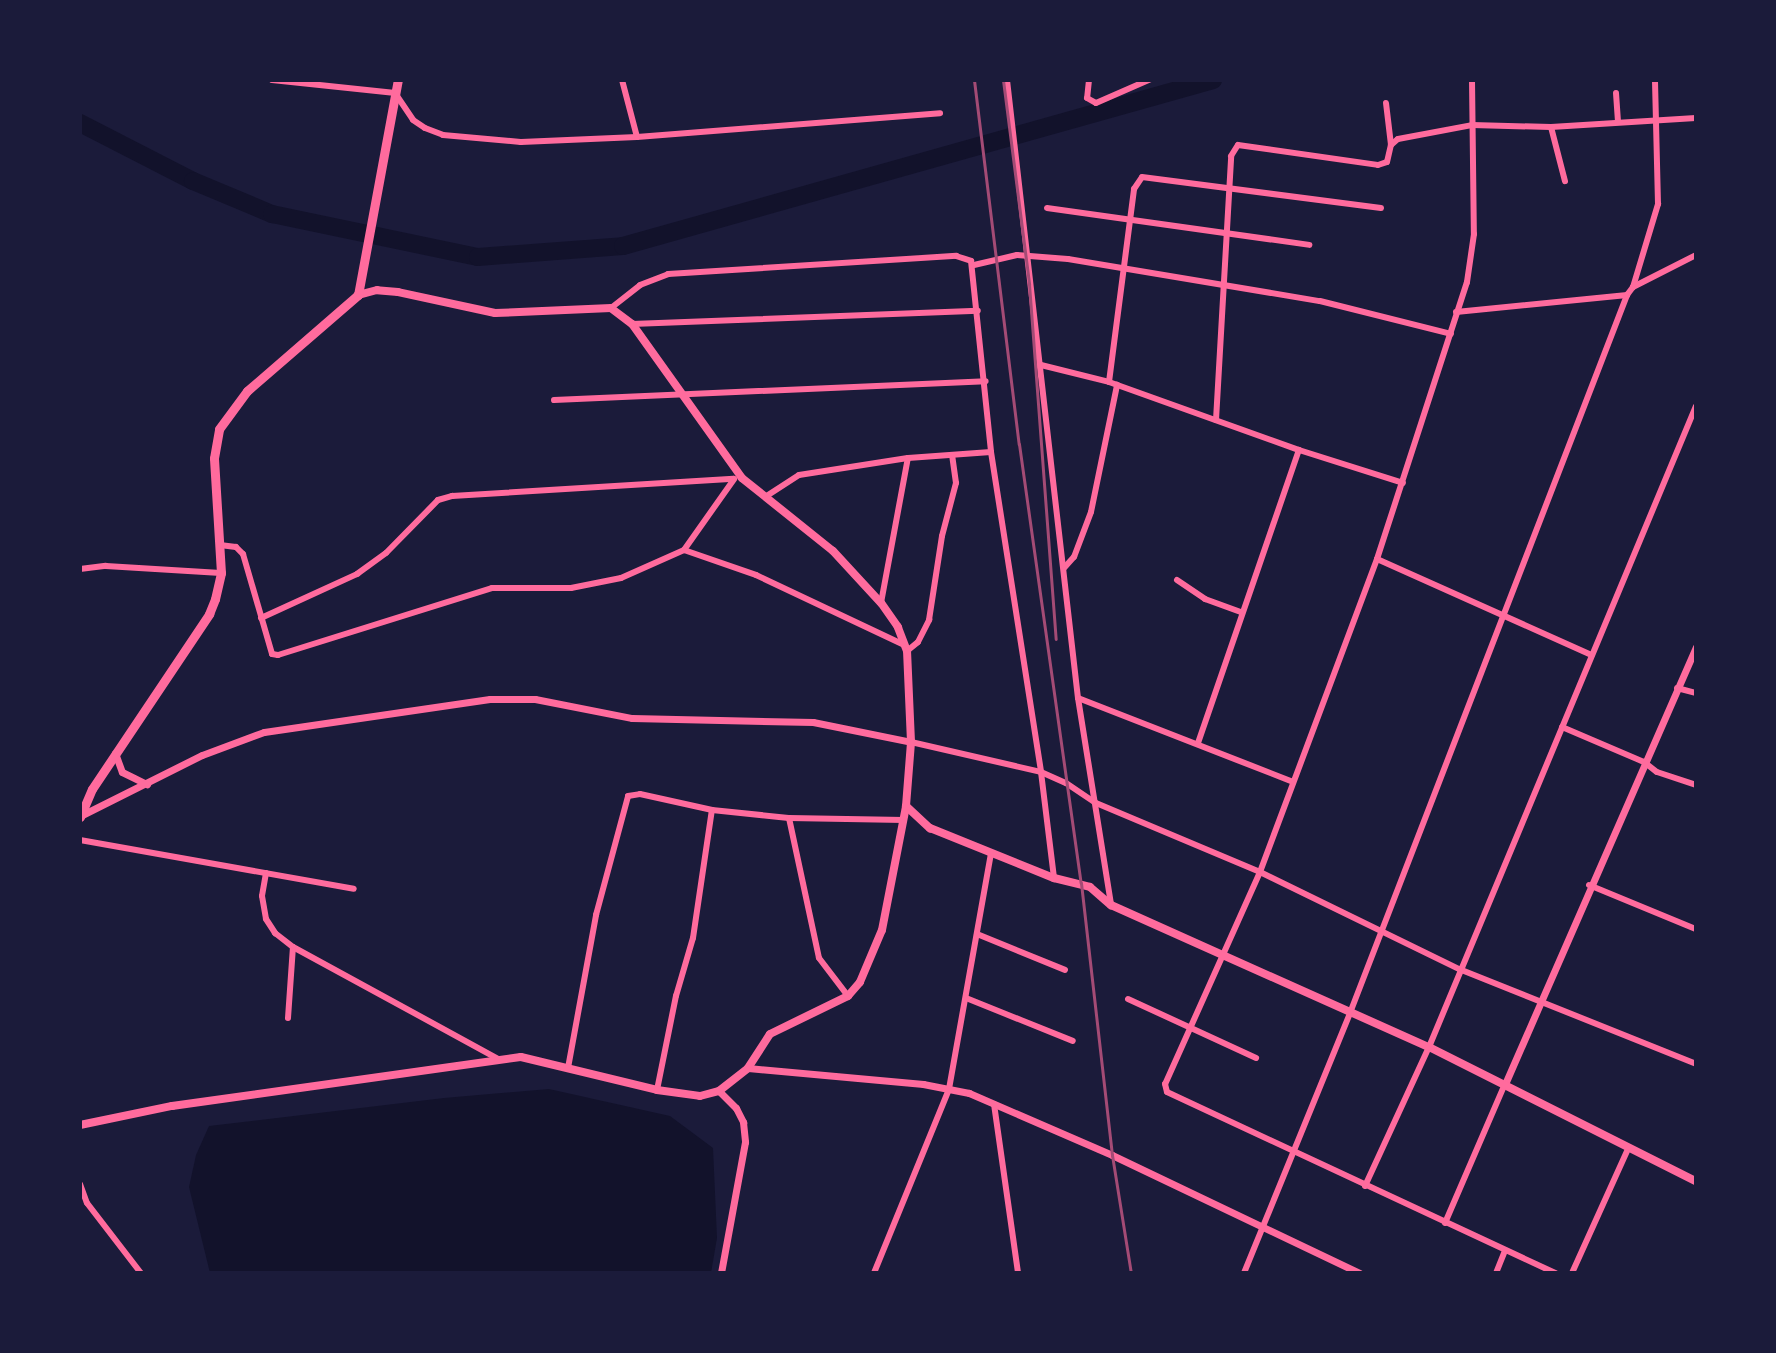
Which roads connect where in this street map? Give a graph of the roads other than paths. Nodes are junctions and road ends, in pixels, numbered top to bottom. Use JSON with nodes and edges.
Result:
{"nodes":[{"id":1,"x":272,"y":80,"type":"edge"},
{"id":2,"x":398,"y":80,"type":"edge"},
{"id":3,"x":622,"y":80,"type":"edge"},
{"id":4,"x":1007,"y":80,"type":"edge"},
{"id":5,"x":1089,"y":80,"type":"edge"},
{"id":6,"x":1149,"y":80,"type":"edge"},
{"id":7,"x":1655,"y":80,"type":"edge"},
{"id":8,"x":1472,"y":82,"type":"edge"},
{"id":9,"x":395,"y":93,"type":"junction"},
{"id":10,"x":1616,"y":93,"type":"dead end"},
{"id":11,"x":1386,"y":103,"type":"dead end"},
{"id":12,"x":940,"y":113,"type":"dead end"},
{"id":13,"x":1696,"y":118,"type":"edge"},
{"id":14,"x":1657,"y":119,"type":"junction"},
{"id":15,"x":1618,"y":122,"type":"junction"},
{"id":16,"x":1472,"y":125,"type":"junction"},
{"id":17,"x":1551,"y":127,"type":"junction"},
{"id":18,"x":637,"y":137,"type":"junction"},
{"id":19,"x":1391,"y":145,"type":"junction"},
{"id":20,"x":1565,"y":181,"type":"dead end"},
{"id":21,"x":1230,"y":188,"type":"junction"},
{"id":22,"x":1047,"y":208,"type":"dead end"},
{"id":23,"x":1381,"y":208,"type":"dead end"},
{"id":24,"x":1130,"y":220,"type":"junction"},
{"id":25,"x":1228,"y":234,"type":"junction"},
{"id":26,"x":1309,"y":245,"type":"dead end"},
{"id":27,"x":1696,"y":255,"type":"edge"},
{"id":28,"x":974,"y":265,"type":"junction"},
{"id":29,"x":1123,"y":270,"type":"junction"},
{"id":30,"x":1224,"y":284,"type":"junction"},
{"id":31,"x":1633,"y":287,"type":"junction"},
{"id":32,"x":358,"y":295,"type":"junction"},
{"id":33,"x":1627,"y":295,"type":"junction"},
{"id":34,"x":611,"y":308,"type":"junction"},
{"id":35,"x":978,"y":311,"type":"junction"},
{"id":36,"x":1456,"y":312,"type":"junction"},
{"id":37,"x":632,"y":324,"type":"junction"},
{"id":38,"x":1451,"y":334,"type":"junction"},
{"id":39,"x":1041,"y":365,"type":"junction"},
{"id":40,"x":986,"y":381,"type":"junction"},
{"id":41,"x":1109,"y":382,"type":"junction"},
{"id":42,"x":1117,"y":385,"type":"junction"},
{"id":43,"x":682,"y":396,"type":"junction"},
{"id":44,"x":554,"y":400,"type":"dead end"},
{"id":45,"x":1696,"y":406,"type":"edge"},
{"id":46,"x":1216,"y":420,"type":"junction"},
{"id":47,"x":1299,"y":450,"type":"junction"},
{"id":48,"x":991,"y":452,"type":"junction"},
{"id":49,"x":952,"y":455,"type":"junction"},
{"id":50,"x":908,"y":458,"type":"junction"},
{"id":51,"x":738,"y":478,"type":"junction"},
{"id":52,"x":1403,"y":483,"type":"junction"},
{"id":53,"x":765,"y":497,"type":"junction"},
{"id":54,"x":220,"y":545,"type":"junction"},
{"id":55,"x":684,"y":550,"type":"junction"},
{"id":56,"x":1377,"y":559,"type":"junction"},
{"id":57,"x":1064,"y":568,"type":"junction"},
{"id":58,"x":80,"y":569,"type":"edge"},
{"id":59,"x":221,"y":573,"type":"junction"},
{"id":60,"x":1177,"y":580,"type":"dead end"},
{"id":61,"x":881,"y":603,"type":"junction"},
{"id":62,"x":1241,"y":612,"type":"junction"},
{"id":63,"x":1502,"y":614,"type":"junction"},
{"id":64,"x":261,"y":618,"type":"junction"},
{"id":65,"x":1696,"y":647,"type":"edge"},
{"id":66,"x":906,"y":648,"type":"junction"},
{"id":67,"x":1592,"y":655,"type":"junction"},
{"id":68,"x":1677,"y":688,"type":"junction"},
{"id":69,"x":1696,"y":693,"type":"edge"},
{"id":70,"x":1078,"y":698,"type":"junction"},
{"id":71,"x":1562,"y":727,"type":"junction"},
{"id":72,"x":911,"y":742,"type":"junction"},
{"id":73,"x":1198,"y":743,"type":"junction"},
{"id":74,"x":115,"y":753,"type":"junction"},
{"id":75,"x":1644,"y":762,"type":"junction"},
{"id":76,"x":1041,"y":772,"type":"junction"},
{"id":77,"x":1291,"y":781,"type":"junction"},
{"id":78,"x":147,"y":784,"type":"junction"},
{"id":79,"x":1696,"y":785,"type":"edge"},
{"id":80,"x":1096,"y":803,"type":"junction"},
{"id":81,"x":906,"y":806,"type":"junction"},
{"id":82,"x":712,"y":810,"type":"junction"},
{"id":83,"x":80,"y":816,"type":"edge"},
{"id":84,"x":789,"y":818,"type":"junction"},
{"id":85,"x":904,"y":820,"type":"junction"},
{"id":86,"x":80,"y":840,"type":"edge"},
{"id":87,"x":991,"y":854,"type":"junction"},
{"id":88,"x":1260,"y":872,"type":"junction"},
{"id":89,"x":266,"y":873,"type":"junction"},
{"id":90,"x":1054,"y":878,"type":"junction"},
{"id":91,"x":1589,"y":885,"type":"junction"},
{"id":92,"x":354,"y":889,"type":"dead end"},
{"id":93,"x":1111,"y":905,"type":"junction"},
{"id":94,"x":1696,"y":929,"type":"edge"},
{"id":95,"x":1381,"y":932,"type":"junction"},
{"id":96,"x":977,"y":934,"type":"junction"},
{"id":97,"x":293,"y":947,"type":"junction"},
{"id":98,"x":1222,"y":952,"type":"junction"},
{"id":99,"x":1459,"y":969,"type":"junction"},
{"id":100,"x":1065,"y":970,"type":"dead end"},
{"id":101,"x":848,"y":996,"type":"junction"},
{"id":102,"x":966,"y":998,"type":"junction"},
{"id":103,"x":1128,"y":999,"type":"dead end"},
{"id":104,"x":1537,"y":1003,"type":"junction"},
{"id":105,"x":1350,"y":1013,"type":"junction"},
{"id":106,"x":288,"y":1018,"type":"dead end"},
{"id":107,"x":1190,"y":1027,"type":"junction"},
{"id":108,"x":1073,"y":1041,"type":"dead end"},
{"id":109,"x":1429,"y":1047,"type":"junction"},
{"id":110,"x":1256,"y":1058,"type":"dead end"},
{"id":111,"x":498,"y":1059,"type":"junction"},
{"id":112,"x":1696,"y":1064,"type":"edge"},
{"id":113,"x":568,"y":1068,"type":"junction"},
{"id":114,"x":748,"y":1068,"type":"junction"},
{"id":115,"x":1505,"y":1084,"type":"junction"},
{"id":116,"x":949,"y":1089,"type":"junction"},
{"id":117,"x":657,"y":1090,"type":"junction"},
{"id":118,"x":719,"y":1091,"type":"junction"},
{"id":119,"x":994,"y":1104,"type":"junction"},
{"id":120,"x":80,"y":1125,"type":"edge"},
{"id":121,"x":1628,"y":1149,"type":"junction"},
{"id":122,"x":1292,"y":1150,"type":"junction"},
{"id":123,"x":1696,"y":1181,"type":"edge"},
{"id":124,"x":80,"y":1184,"type":"edge"},
{"id":125,"x":1365,"y":1186,"type":"junction"},
{"id":126,"x":1445,"y":1223,"type":"junction"},
{"id":127,"x":1262,"y":1226,"type":"junction"},
{"id":128,"x":1505,"y":1251,"type":"junction"},
{"id":129,"x":141,"y":1273,"type":"edge"},
{"id":130,"x":721,"y":1273,"type":"edge"},
{"id":131,"x":874,"y":1273,"type":"edge"},
{"id":132,"x":1018,"y":1273,"type":"edge"},
{"id":133,"x":1244,"y":1273,"type":"edge"},
{"id":134,"x":1359,"y":1273,"type":"edge"},
{"id":135,"x":1496,"y":1273,"type":"edge"},
{"id":136,"x":1556,"y":1273,"type":"edge"},
{"id":137,"x":1572,"y":1273,"type":"edge"}],
"edges":[{"from":1,"to":9,"type":"street"},
{"from":2,"to":9,"type":"main road"},
{"from":3,"to":18,"type":"street"},
{"from":4,"to":39,"type":"street"},
{"from":5,"to":6,"type":"street"},
{"from":7,"to":14,"type":"street"},
{"from":8,"to":16,"type":"street"},
{"from":9,"to":18,"type":"street"},
{"from":9,"to":32,"type":"main road"},
{"from":10,"to":15,"type":"street"},
{"from":11,"to":19,"type":"street"},
{"from":12,"to":18,"type":"street"},
{"from":13,"to":14,"type":"street"},
{"from":14,"to":15,"type":"street"},
{"from":14,"to":31,"type":"street"},
{"from":15,"to":17,"type":"street"},
{"from":16,"to":17,"type":"street"},
{"from":16,"to":19,"type":"street"},
{"from":16,"to":36,"type":"street"},
{"from":17,"to":20,"type":"street"},
{"from":19,"to":21,"type":"street"},
{"from":21,"to":23,"type":"street"},
{"from":21,"to":24,"type":"street"},
{"from":21,"to":25,"type":"street"},
{"from":22,"to":24,"type":"street"},
{"from":24,"to":25,"type":"street"},
{"from":24,"to":29,"type":"street"},
{"from":25,"to":26,"type":"street"},
{"from":25,"to":30,"type":"street"},
{"from":27,"to":31,"type":"street"},
{"from":28,"to":29,"type":"street"},
{"from":28,"to":34,"type":"street"},
{"from":28,"to":35,"type":"street"},
{"from":29,"to":30,"type":"street"},
{"from":29,"to":41,"type":"street"},
{"from":30,"to":38,"type":"street"},
{"from":30,"to":46,"type":"street"},
{"from":31,"to":33,"type":"street"},
{"from":32,"to":34,"type":"main road"},
{"from":32,"to":54,"type":"main road"},
{"from":33,"to":36,"type":"street"},
{"from":33,"to":63,"type":"street"},
{"from":34,"to":37,"type":"main road"},
{"from":35,"to":37,"type":"street"},
{"from":35,"to":40,"type":"street"},
{"from":36,"to":38,"type":"street"},
{"from":37,"to":43,"type":"main road"},
{"from":38,"to":52,"type":"street"},
{"from":39,"to":41,"type":"street"},
{"from":39,"to":57,"type":"street"},
{"from":40,"to":43,"type":"street"},
{"from":40,"to":48,"type":"street"},
{"from":41,"to":42,"type":"street"},
{"from":42,"to":46,"type":"street"},
{"from":42,"to":57,"type":"street"},
{"from":43,"to":44,"type":"street"},
{"from":43,"to":51,"type":"main road"},
{"from":45,"to":67,"type":"street"},
{"from":46,"to":47,"type":"street"},
{"from":47,"to":52,"type":"street"},
{"from":47,"to":62,"type":"street"},
{"from":48,"to":49,"type":"street"},
{"from":48,"to":76,"type":"street"},
{"from":49,"to":50,"type":"street"},
{"from":49,"to":66,"type":"street"},
{"from":50,"to":53,"type":"street"},
{"from":50,"to":61,"type":"street"},
{"from":51,"to":53,"type":"main road"},
{"from":51,"to":55,"type":"street"},
{"from":51,"to":64,"type":"street"},
{"from":52,"to":56,"type":"street"},
{"from":53,"to":61,"type":"main road"},
{"from":54,"to":59,"type":"main road"},
{"from":54,"to":64,"type":"street"},
{"from":55,"to":64,"type":"street"},
{"from":55,"to":66,"type":"street"},
{"from":56,"to":63,"type":"street"},
{"from":56,"to":77,"type":"street"},
{"from":57,"to":70,"type":"street"},
{"from":58,"to":59,"type":"street"},
{"from":59,"to":74,"type":"main road"},
{"from":60,"to":62,"type":"street"},
{"from":61,"to":66,"type":"main road"},
{"from":62,"to":73,"type":"street"},
{"from":63,"to":67,"type":"street"},
{"from":63,"to":95,"type":"street"},
{"from":65,"to":68,"type":"street"},
{"from":66,"to":72,"type":"main road"},
{"from":67,"to":71,"type":"street"},
{"from":68,"to":69,"type":"street"},
{"from":68,"to":75,"type":"street"},
{"from":70,"to":73,"type":"street"},
{"from":70,"to":80,"type":"street"},
{"from":71,"to":75,"type":"street"},
{"from":71,"to":99,"type":"street"},
{"from":72,"to":76,"type":"street"},
{"from":72,"to":78,"type":"street"},
{"from":72,"to":81,"type":"main road"},
{"from":73,"to":77,"type":"street"},
{"from":74,"to":78,"type":"street"},
{"from":74,"to":83,"type":"main road"},
{"from":75,"to":79,"type":"street"},
{"from":75,"to":91,"type":"street"},
{"from":76,"to":80,"type":"street"},
{"from":76,"to":90,"type":"street"},
{"from":77,"to":88,"type":"street"},
{"from":78,"to":83,"type":"street"},
{"from":80,"to":88,"type":"street"},
{"from":80,"to":93,"type":"street"},
{"from":81,"to":85,"type":"main road"},
{"from":81,"to":87,"type":"main road"},
{"from":82,"to":84,"type":"street"},
{"from":82,"to":113,"type":"street"},
{"from":82,"to":117,"type":"street"},
{"from":84,"to":85,"type":"street"},
{"from":84,"to":101,"type":"street"},
{"from":85,"to":101,"type":"main road"},
{"from":86,"to":89,"type":"street"},
{"from":87,"to":90,"type":"main road"},
{"from":87,"to":96,"type":"street"},
{"from":88,"to":95,"type":"street"},
{"from":88,"to":98,"type":"street"},
{"from":89,"to":92,"type":"street"},
{"from":89,"to":97,"type":"street"},
{"from":90,"to":93,"type":"main road"},
{"from":91,"to":94,"type":"street"},
{"from":91,"to":104,"type":"street"},
{"from":93,"to":98,"type":"main road"},
{"from":95,"to":99,"type":"street"},
{"from":95,"to":105,"type":"street"},
{"from":96,"to":100,"type":"street"},
{"from":96,"to":102,"type":"street"},
{"from":97,"to":106,"type":"street"},
{"from":97,"to":111,"type":"street"},
{"from":98,"to":105,"type":"main road"},
{"from":98,"to":107,"type":"street"},
{"from":99,"to":104,"type":"street"},
{"from":99,"to":109,"type":"street"},
{"from":101,"to":114,"type":"main road"},
{"from":102,"to":108,"type":"street"},
{"from":102,"to":116,"type":"street"},
{"from":103,"to":107,"type":"street"},
{"from":104,"to":112,"type":"street"},
{"from":104,"to":115,"type":"street"},
{"from":105,"to":109,"type":"main road"},
{"from":105,"to":122,"type":"street"},
{"from":107,"to":110,"type":"street"},
{"from":107,"to":122,"type":"street"},
{"from":109,"to":115,"type":"main road"},
{"from":109,"to":125,"type":"street"},
{"from":111,"to":113,"type":"main road"},
{"from":111,"to":120,"type":"main road"},
{"from":113,"to":117,"type":"main road"},
{"from":114,"to":116,"type":"street"},
{"from":114,"to":118,"type":"main road"},
{"from":115,"to":121,"type":"main road"},
{"from":115,"to":126,"type":"street"},
{"from":116,"to":119,"type":"street"},
{"from":116,"to":131,"type":"street"},
{"from":117,"to":118,"type":"main road"},
{"from":118,"to":130,"type":"street"},
{"from":119,"to":127,"type":"street"},
{"from":119,"to":132,"type":"street"},
{"from":121,"to":123,"type":"main road"},
{"from":121,"to":137,"type":"street"},
{"from":122,"to":125,"type":"street"},
{"from":122,"to":127,"type":"street"},
{"from":124,"to":129,"type":"street"},
{"from":125,"to":126,"type":"street"},
{"from":126,"to":128,"type":"street"},
{"from":127,"to":133,"type":"street"},
{"from":127,"to":134,"type":"street"},
{"from":128,"to":135,"type":"street"},
{"from":128,"to":136,"type":"street"}]}
